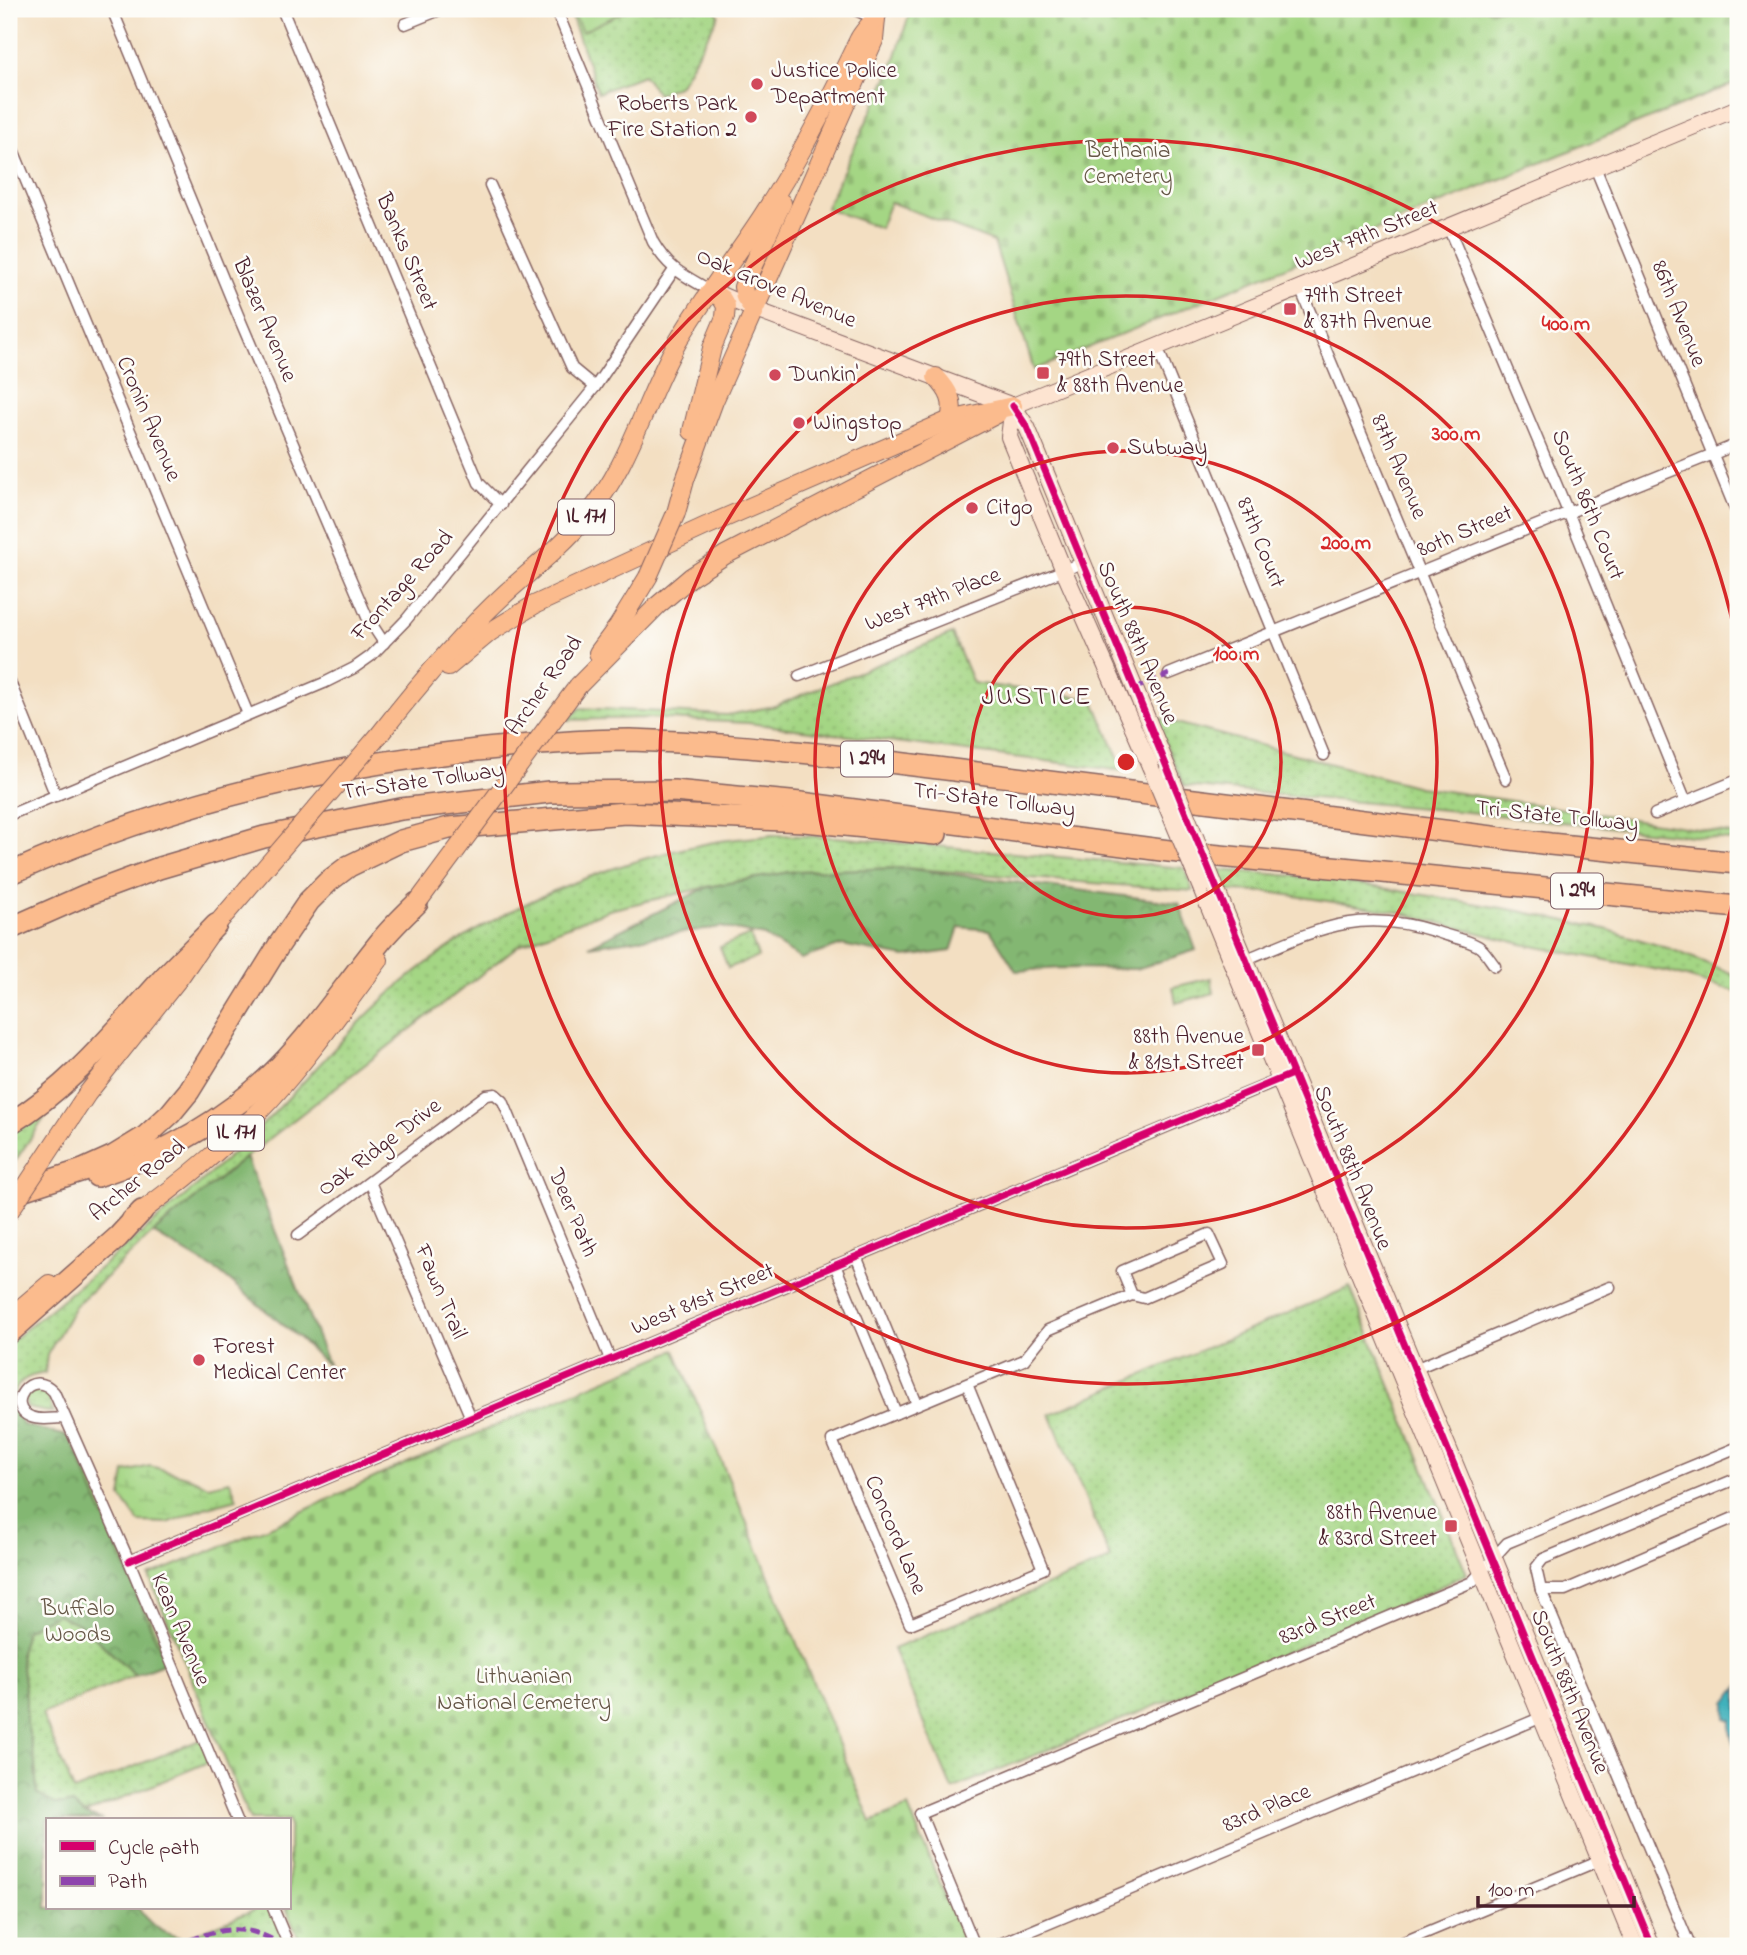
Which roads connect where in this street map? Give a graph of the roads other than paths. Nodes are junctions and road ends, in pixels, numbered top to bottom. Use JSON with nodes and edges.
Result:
{"nodes":[{"id":1,"x":112,"y":9,"type":"edge"},
{"id":2,"x":282,"y":9,"type":"edge"},
{"id":3,"x":442,"y":9,"type":"edge"},
{"id":4,"x":556,"y":9,"type":"edge"},
{"id":5,"x":853,"y":9,"type":"edge"},
{"id":6,"x":878,"y":14,"type":"edge"},
{"id":7,"x":405,"y":24,"type":"dead end"},
{"id":8,"x":1738,"y":108,"type":"edge"},
{"id":9,"x":9,"y":140,"type":"edge"},
{"id":10,"x":805,"y":145,"type":"junction"},
{"id":11,"x":1595,"y":167,"type":"junction"},
{"id":12,"x":490,"y":185,"type":"dead end"},
{"id":13,"x":1448,"y":227,"type":"junction"},
{"id":14,"x":674,"y":270,"type":"junction"},
{"id":15,"x":1300,"y":288,"type":"junction"},
{"id":16,"x":711,"y":291,"type":"junction"},
{"id":17,"x":753,"y":309,"type":"junction"},
{"id":18,"x":1157,"y":347,"type":"junction"},
{"id":19,"x":936,"y":377,"type":"junction"},
{"id":20,"x":594,"y":387,"type":"junction"},
{"id":21,"x":1013,"y":406,"type":"junction"},
{"id":22,"x":950,"y":420,"type":"junction"},
{"id":23,"x":1738,"y":444,"type":"edge"},
{"id":24,"x":1713,"y":454,"type":"junction"},
{"id":25,"x":685,"y":480,"type":"junction"},
{"id":26,"x":501,"y":505,"type":"junction"},
{"id":27,"x":1568,"y":512,"type":"junction"},
{"id":28,"x":1738,"y":516,"type":"edge"},
{"id":29,"x":1082,"y":563,"type":"junction"},
{"id":30,"x":1064,"y":571,"type":"junction"},
{"id":31,"x":1420,"y":573,"type":"junction"},
{"id":32,"x":1274,"y":631,"type":"junction"},
{"id":33,"x":384,"y":643,"type":"junction"},
{"id":34,"x":1169,"y":674,"type":"dead end"},
{"id":35,"x":799,"y":676,"type":"dead end"},
{"id":36,"x":9,"y":680,"type":"edge"},
{"id":37,"x":578,"y":686,"type":"junction"},
{"id":38,"x":407,"y":705,"type":"junction"},
{"id":39,"x":248,"y":714,"type":"junction"},
{"id":40,"x":1324,"y":755,"type":"dead end"},
{"id":41,"x":1506,"y":779,"type":"dead end"},
{"id":42,"x":1738,"y":780,"type":"edge"},
{"id":43,"x":56,"y":796,"type":"junction"},
{"id":44,"x":1685,"y":800,"type":"junction"},
{"id":45,"x":1655,"y":814,"type":"dead end"},
{"id":46,"x":9,"y":815,"type":"edge"},
{"id":47,"x":1013,"y":829,"type":"junction"},
{"id":48,"x":1738,"y":863,"type":"edge"},
{"id":49,"x":9,"y":874,"type":"edge"},
{"id":50,"x":1209,"y":890,"type":"junction"},
{"id":51,"x":417,"y":903,"type":"junction"},
{"id":52,"x":1738,"y":907,"type":"edge"},
{"id":53,"x":216,"y":925,"type":"junction"},
{"id":54,"x":9,"y":929,"type":"edge"},
{"id":55,"x":1239,"y":962,"type":"junction"},
{"id":56,"x":1495,"y":966,"type":"dead end"},
{"id":57,"x":1286,"y":1077,"type":"junction"},
{"id":58,"x":486,"y":1095,"type":"joint"},
{"id":59,"x":9,"y":1124,"type":"edge"},
{"id":60,"x":370,"y":1182,"type":"junction"},
{"id":61,"x":9,"y":1194,"type":"edge"},
{"id":62,"x":9,"y":1207,"type":"edge"},
{"id":63,"x":142,"y":1211,"type":"junction"},
{"id":64,"x":9,"y":1212,"type":"edge"},
{"id":65,"x":298,"y":1235,"type":"dead end"},
{"id":66,"x":856,"y":1256,"type":"junction"},
{"id":67,"x":835,"y":1265,"type":"junction"},
{"id":68,"x":1610,"y":1287,"type":"dead end"},
{"id":69,"x":1132,"y":1295,"type":"junction"},
{"id":70,"x":9,"y":1318,"type":"edge"},
{"id":71,"x":9,"y":1333,"type":"edge"},
{"id":72,"x":610,"y":1359,"type":"junction"},
{"id":73,"x":1408,"y":1372,"type":"junction"},
{"id":74,"x":967,"y":1384,"type":"junction"},
{"id":75,"x":917,"y":1404,"type":"junction"},
{"id":76,"x":897,"y":1413,"type":"junction"},
{"id":77,"x":64,"y":1418,"type":"dead end"},
{"id":78,"x":471,"y":1418,"type":"junction"},
{"id":79,"x":1738,"y":1447,"type":"edge"},
{"id":80,"x":1738,"y":1478,"type":"edge"},
{"id":81,"x":1738,"y":1516,"type":"edge"},
{"id":82,"x":1494,"y":1558,"type":"junction"},
{"id":83,"x":129,"y":1561,"type":"junction"},
{"id":84,"x":1482,"y":1572,"type":"junction"},
{"id":85,"x":1541,"y":1590,"type":"junction"},
{"id":86,"x":1549,"y":1714,"type":"junction"},
{"id":87,"x":236,"y":1818,"type":"edge"},
{"id":88,"x":1607,"y":1857,"type":"junction"},
{"id":89,"x":274,"y":1910,"type":"edge"},
{"id":90,"x":289,"y":1946,"type":"edge"},
{"id":91,"x":975,"y":1946,"type":"edge"},
{"id":92,"x":995,"y":1946,"type":"edge"},
{"id":93,"x":1394,"y":1946,"type":"edge"},
{"id":94,"x":1635,"y":1946,"type":"edge"},
{"id":95,"x":1652,"y":1946,"type":"edge"},
{"id":96,"x":1690,"y":1946,"type":"edge"}],
"edges":[{"from":1,"to":33,"type":"street","name":"Blazer Avenue"},
{"from":2,"to":26,"type":"street","name":"Banks Street"},
{"from":3,"to":7,"type":"street"},
{"from":4,"to":14,"type":"street","name":"Oak Grove Avenue"},
{"from":5,"to":6,"type":"street"},
{"from":6,"to":10,"type":"main road","number":"IL 171"},
{"from":6,"to":17,"type":"main road","name":"Archer Road","number":"IL 171"},
{"from":8,"to":11,"type":"street","name":"West 79th Street"},
{"from":9,"to":39,"type":"street","name":"Cronin Avenue"},
{"from":10,"to":16,"type":"main road","number":"IL 171"},
{"from":10,"to":17,"type":"main road"},
{"from":11,"to":13,"type":"street","name":"West 79th Street"},
{"from":11,"to":24,"type":"street","name":"86th Avenue"},
{"from":12,"to":20,"type":"street"},
{"from":13,"to":15,"type":"street","name":"West 79th Street"},
{"from":13,"to":27,"type":"street","name":"South 86th Court"},
{"from":14,"to":16,"type":"street","name":"Oak Grove Avenue"},
{"from":14,"to":20,"type":"street","name":"Frontage Road"},
{"from":15,"to":18,"type":"street","name":"West 79th Street"},
{"from":15,"to":31,"type":"street","name":"87th Avenue"},
{"from":16,"to":17,"type":"street","name":"Oak Grove Avenue"},
{"from":16,"to":25,"type":"main road"},
{"from":16,"to":38,"type":"main road","number":"IL 171"},
{"from":17,"to":19,"type":"street","name":"Oak Grove Avenue"},
{"from":17,"to":25,"type":"main road","name":"Archer Road","number":"IL 171"},
{"from":18,"to":21,"type":"street","name":"West 79th Street"},
{"from":18,"to":32,"type":"street","name":"87th Court"},
{"from":19,"to":21,"type":"street","name":"Oak Grove Avenue"},
{"from":19,"to":22,"type":"main road"},
{"from":20,"to":26,"type":"street","name":"Frontage Road"},
{"from":21,"to":22,"type":"main road"},
{"from":21,"to":29,"type":"street","name":"South 88th Avenue"},
{"from":21,"to":30,"type":"street","name":"South 88th Avenue"},
{"from":21,"to":37,"type":"main road"},
{"from":22,"to":38,"type":"main road"},
{"from":23,"to":24,"type":"street","name":"80th Street"},
{"from":24,"to":27,"type":"street","name":"80th Street"},
{"from":24,"to":28,"type":"street","name":"86th Avenue"},
{"from":25,"to":37,"type":"main road","name":"Archer Road","number":"IL 171","bridge":true},
{"from":26,"to":33,"type":"street","name":"Frontage Road"},
{"from":27,"to":31,"type":"street","name":"80th Street"},
{"from":27,"to":44,"type":"street","name":"South 86th Court"},
{"from":29,"to":30,"type":"street","name":"West 79th Place"},
{"from":29,"to":50,"type":"street","name":"South 88th Avenue","bridge":true},
{"from":30,"to":35,"type":"street","name":"West 79th Place"},
{"from":30,"to":50,"type":"street","name":"South 88th Avenue","bridge":true},
{"from":31,"to":32,"type":"street","name":"80th Street"},
{"from":31,"to":41,"type":"street","name":"87th Avenue"},
{"from":32,"to":34,"type":"street","name":"80th Street"},
{"from":32,"to":40,"type":"street","name":"87th Court"},
{"from":33,"to":39,"type":"street","name":"Frontage Road"},
{"from":36,"to":43,"type":"street"},
{"from":37,"to":51,"type":"main road","name":"Archer Road","number":"IL 171","bridge":true},
{"from":38,"to":53,"type":"main road","bridge":true},
{"from":39,"to":43,"type":"street","name":"Frontage Road"},
{"from":42,"to":44,"type":"street"},
{"from":43,"to":46,"type":"street","name":"Frontage Road"},
{"from":44,"to":45,"type":"street"},
{"from":47,"to":52,"type":"highway","name":"Tri-State Tollway","number":"I 294"},
{"from":47,"to":54,"type":"highway","name":"Tri-State Tollway","number":"I 294"},
{"from":47,"to":61,"type":"highway"},
{"from":48,"to":49,"type":"highway","name":"Tri-State Tollway","number":"I 294"},
{"from":50,"to":55,"type":"street","name":"South 88th Avenue"},
{"from":51,"to":62,"type":"highway"},
{"from":51,"to":63,"type":"main road","name":"Archer Road","number":"IL 171"},
{"from":53,"to":59,"type":"highway"},
{"from":53,"to":64,"type":"main road","bridge":true},
{"from":55,"to":56,"type":"street"},
{"from":55,"to":57,"type":"street","name":"South 88th Avenue"},
{"from":57,"to":66,"type":"street","name":"West 81st Street"},
{"from":57,"to":73,"type":"street","name":"South 88th Avenue"},
{"from":58,"to":60,"type":"street","name":"Oak Ridge Drive"},
{"from":58,"to":72,"type":"street","name":"Deer Path"},
{"from":60,"to":65,"type":"street","name":"Oak Ridge Drive"},
{"from":60,"to":78,"type":"street","name":"Fawn Trail"},
{"from":63,"to":70,"type":"main road","name":"Archer Road","number":"IL 171"},
{"from":63,"to":71,"type":"highway"},
{"from":66,"to":67,"type":"street","name":"West 81st Street"},
{"from":66,"to":75,"type":"street"},
{"from":67,"to":72,"type":"street","name":"West 81st Street"},
{"from":67,"to":76,"type":"street"},
{"from":68,"to":73,"type":"street"},
{"from":69,"to":69,"type":"street","name":"Concord Lane"},
{"from":69,"to":74,"type":"street","name":"Concord Lane"},
{"from":72,"to":78,"type":"street","name":"West 81st Street"},
{"from":73,"to":82,"type":"street","name":"South 88th Avenue"},
{"from":73,"to":84,"type":"street","name":"South 88th Avenue"},
{"from":74,"to":75,"type":"street","name":"Concord Lane"},
{"from":74,"to":76,"type":"street","name":"Concord Lane"},
{"from":75,"to":76,"type":"street","name":"Concord Lane"},
{"from":77,"to":83,"type":"street","name":"Kean Avenue"},
{"from":78,"to":83,"type":"street","name":"West 81st Street"},
{"from":79,"to":82,"type":"street","name":"83rd Street"},
{"from":80,"to":85,"type":"street"},
{"from":81,"to":85,"type":"street"},
{"from":82,"to":84,"type":"street","name":"83rd Street"},
{"from":82,"to":86,"type":"street","name":"South 88th Avenue"},
{"from":83,"to":87,"type":"street","name":"Kean Avenue"},
{"from":84,"to":86,"type":"street","name":"South 88th Avenue"},
{"from":84,"to":91,"type":"street","name":"83rd Street"},
{"from":85,"to":96,"type":"street"},
{"from":86,"to":88,"type":"street","name":"South 88th Avenue"},
{"from":86,"to":92,"type":"street","name":"83rd Place"},
{"from":88,"to":93,"type":"street"},
{"from":88,"to":94,"type":"street","name":"South 88th Avenue"},
{"from":88,"to":95,"type":"street","name":"South 88th Avenue"},
{"from":89,"to":90,"type":"street"}]}
